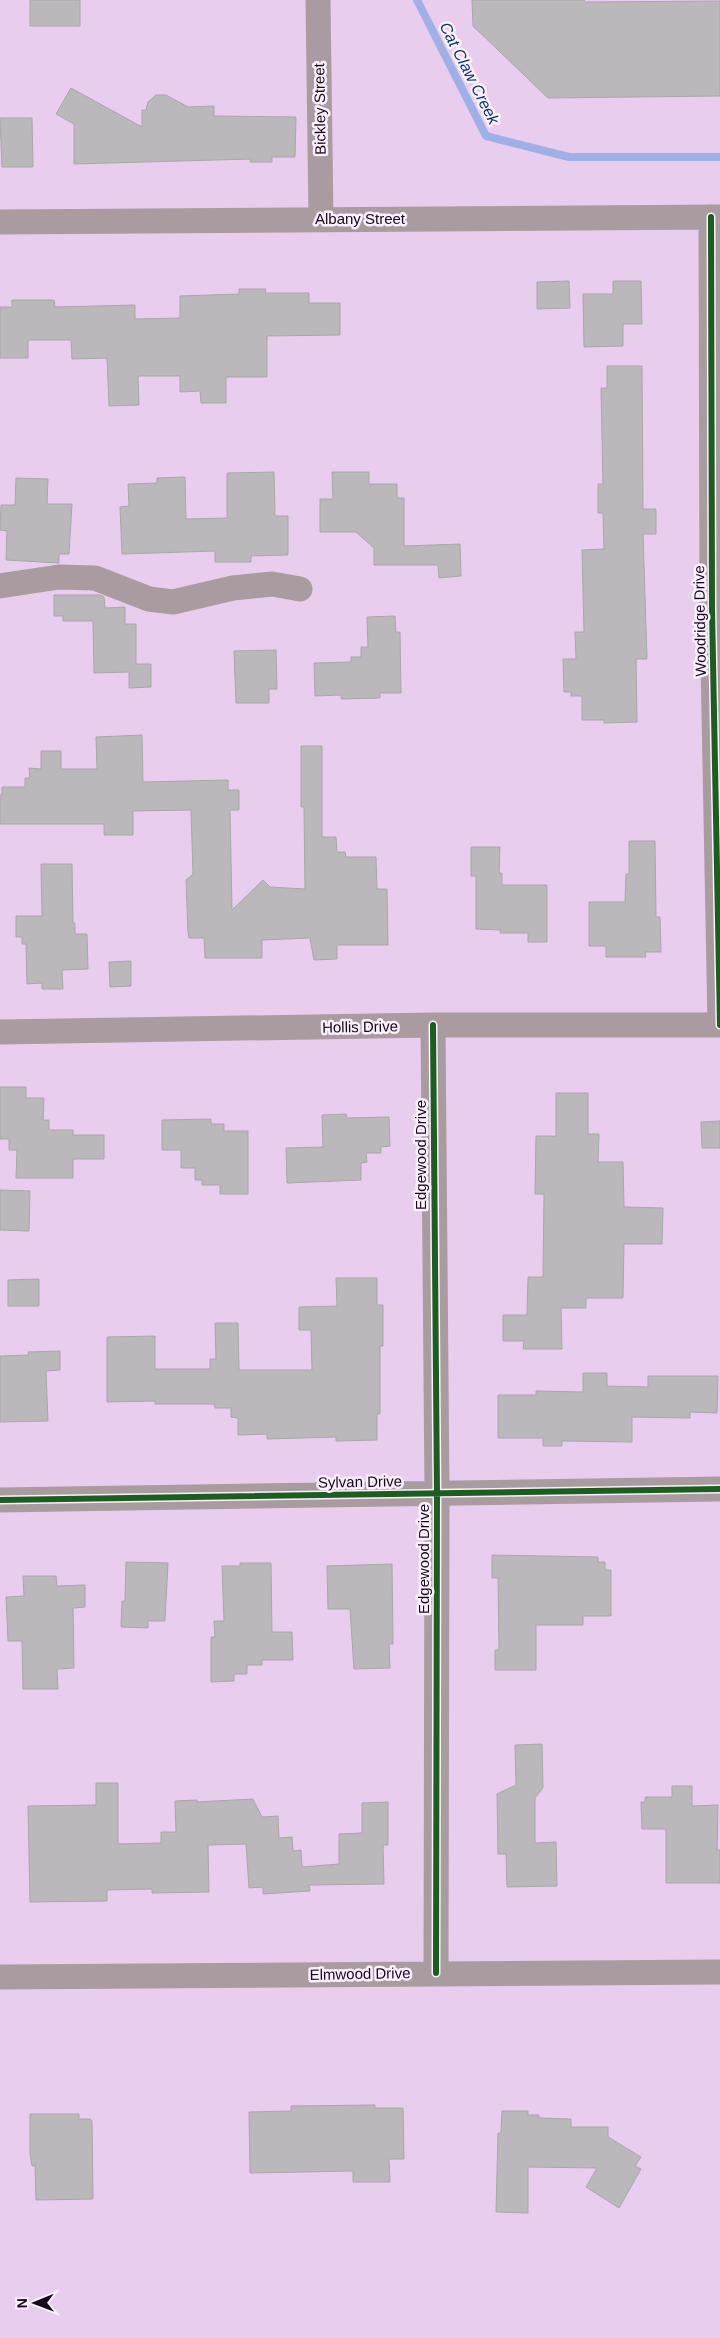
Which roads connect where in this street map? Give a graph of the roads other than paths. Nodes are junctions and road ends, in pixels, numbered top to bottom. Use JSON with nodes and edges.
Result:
{"nodes":[{"id":1,"x":318,"y":0,"type":"edge"},
{"id":2,"x":715,"y":217,"type":"edge"},
{"id":3,"x":321,"y":219,"type":"junction"},
{"id":4,"x":0,"y":222,"type":"edge"},
{"id":5,"x":0,"y":586,"type":"edge"},
{"id":6,"x":300,"y":589,"type":"dead end"},
{"id":7,"x":716,"y":625,"type":"edge"},
{"id":8,"x":433,"y":1025,"type":"junction"},
{"id":9,"x":720,"y":1025,"type":"edge"},
{"id":10,"x":0,"y":1032,"type":"edge"},
{"id":11,"x":720,"y":1489,"type":"edge"},
{"id":12,"x":437,"y":1494,"type":"junction"},
{"id":13,"x":0,"y":1500,"type":"edge"},
{"id":14,"x":720,"y":1972,"type":"edge"},
{"id":15,"x":436,"y":1973,"type":"junction"},
{"id":16,"x":0,"y":1977,"type":"edge"}],
"edges":[{"from":1,"to":3,"type":"street","name":"Bickley Street"},
{"from":2,"to":3,"type":"street","name":"Albany Street"},
{"from":2,"to":7,"type":"street","name":"Woodridge Drive"},
{"from":3,"to":4,"type":"street","name":"Albany Street"},
{"from":5,"to":6,"type":"street"},
{"from":7,"to":9,"type":"street","name":"Woodridge Drive"},
{"from":8,"to":9,"type":"street","name":"Hollis Drive"},
{"from":8,"to":10,"type":"street","name":"Hollis Drive"},
{"from":8,"to":12,"type":"street","name":"Edgewood Drive"},
{"from":11,"to":12,"type":"street","name":"Sylvan Drive"},
{"from":12,"to":13,"type":"street","name":"Sylvan Drive"},
{"from":12,"to":15,"type":"street","name":"Edgewood Drive"},
{"from":14,"to":15,"type":"street","name":"Elmwood Drive"},
{"from":15,"to":16,"type":"street","name":"Elmwood Drive"}]}
